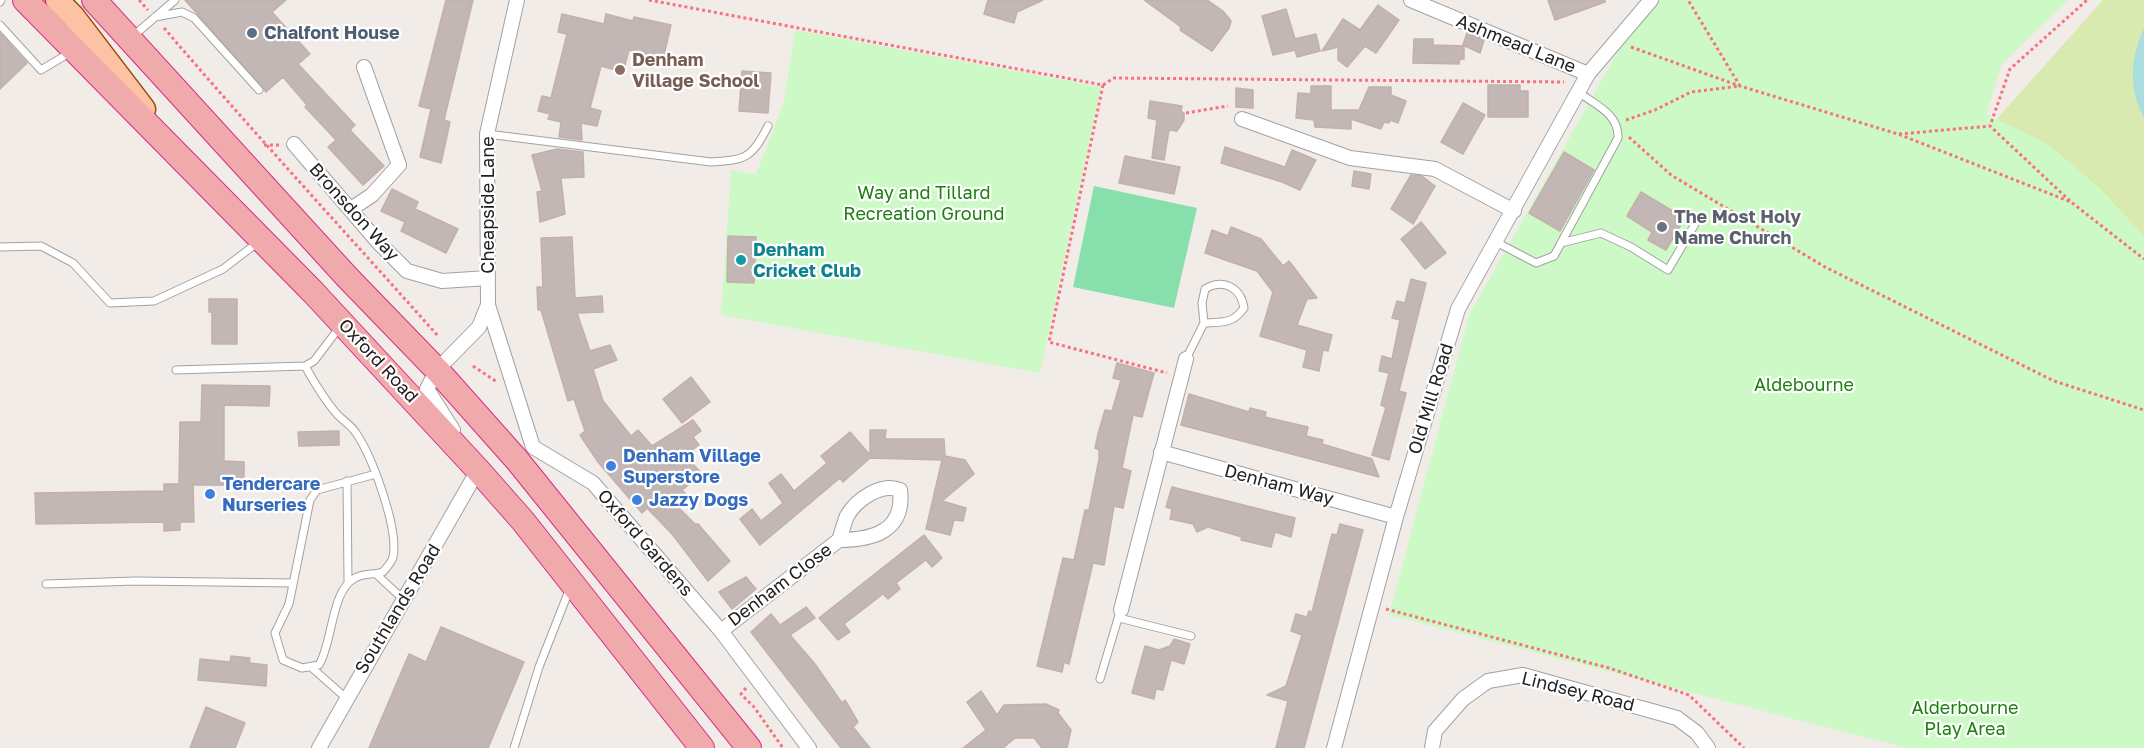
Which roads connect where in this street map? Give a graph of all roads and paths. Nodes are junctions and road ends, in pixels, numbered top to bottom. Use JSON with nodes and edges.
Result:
{"nodes":[{"id":1,"x":25,"y":0,"type":"edge"},
{"id":2,"x":57,"y":0,"type":"edge"},
{"id":3,"x":94,"y":0,"type":"edge"},
{"id":4,"x":139,"y":0,"type":"edge"},
{"id":5,"x":175,"y":0,"type":"edge"},
{"id":6,"x":517,"y":0,"type":"edge"},
{"id":7,"x":649,"y":0,"type":"edge"},
{"id":8,"x":1411,"y":0,"type":"edge"},
{"id":9,"x":1651,"y":0,"type":"edge"},
{"id":10,"x":1688,"y":0,"type":"edge"},
{"id":11,"x":2087,"y":0,"type":"edge"},
{"id":12,"x":155,"y":17,"type":"junction"},
{"id":13,"x":0,"y":25,"type":"edge"},
{"id":14,"x":130,"y":39,"type":"junction"},
{"id":15,"x":1617,"y":42,"type":"junction"},
{"id":16,"x":73,"y":51,"type":"junction"},
{"id":17,"x":364,"y":67,"type":"dead end"},
{"id":18,"x":1583,"y":83,"type":"junction"},
{"id":19,"x":1103,"y":85,"type":"junction"},
{"id":20,"x":1740,"y":86,"type":"junction"},
{"id":21,"x":259,"y":90,"type":"dead end"},
{"id":22,"x":1228,"y":106,"type":"dead end"},
{"id":23,"x":1186,"y":113,"type":"dead end"},
{"id":24,"x":1242,"y":119,"type":"dead end"},
{"id":25,"x":1618,"y":125,"type":"junction"},
{"id":26,"x":768,"y":126,"type":"dead end"},
{"id":27,"x":1990,"y":126,"type":"junction"},
{"id":28,"x":487,"y":134,"type":"junction"},
{"id":29,"x":1898,"y":134,"type":"junction"},
{"id":30,"x":294,"y":144,"type":"dead end"},
{"id":31,"x":187,"y":165,"type":"junction"},
{"id":32,"x":2071,"y":202,"type":"junction"},
{"id":33,"x":351,"y":209,"type":"junction"},
{"id":34,"x":1514,"y":211,"type":"junction"},
{"id":35,"x":1695,"y":224,"type":"dead end"},
{"id":36,"x":261,"y":240,"type":"junction"},
{"id":37,"x":1496,"y":242,"type":"junction"},
{"id":38,"x":1561,"y":243,"type":"junction"},
{"id":39,"x":0,"y":247,"type":"edge"},
{"id":40,"x":2144,"y":259,"type":"edge"},
{"id":41,"x":488,"y":278,"type":"junction"},
{"id":42,"x":488,"y":305,"type":"junction"},
{"id":43,"x":1203,"y":323,"type":"junction"},
{"id":44,"x":343,"y":324,"type":"junction"},
{"id":45,"x":438,"y":336,"type":"dead end"},
{"id":46,"x":1186,"y":359,"type":"joint"},
{"id":47,"x":305,"y":366,"type":"junction"},
{"id":48,"x":176,"y":370,"type":"dead end"},
{"id":49,"x":437,"y":370,"type":"junction"},
{"id":50,"x":1182,"y":376,"type":"junction"},
{"id":51,"x":2144,"y":410,"type":"edge"},
{"id":52,"x":1161,"y":452,"type":"junction"},
{"id":53,"x":525,"y":453,"type":"junction"},
{"id":54,"x":478,"y":470,"type":"junction"},
{"id":55,"x":376,"y":474,"type":"junction"},
{"id":56,"x":347,"y":481,"type":"junction"},
{"id":57,"x":1396,"y":517,"type":"junction"},
{"id":58,"x":839,"y":540,"type":"junction"},
{"id":59,"x":376,"y":574,"type":"junction"},
{"id":60,"x":348,"y":582,"type":"junction"},
{"id":61,"x":293,"y":583,"type":"junction"},
{"id":62,"x":573,"y":583,"type":"junction"},
{"id":63,"x":46,"y":584,"type":"dead end"},
{"id":64,"x":404,"y":600,"type":"junction"},
{"id":65,"x":1372,"y":605,"type":"junction"},
{"id":66,"x":1120,"y":614,"type":"junction"},
{"id":67,"x":721,"y":631,"type":"junction"},
{"id":68,"x":1191,"y":636,"type":"dead end"},
{"id":69,"x":311,"y":668,"type":"junction"},
{"id":70,"x":755,"y":677,"type":"junction"},
{"id":71,"x":1100,"y":679,"type":"dead end"},
{"id":72,"x":346,"y":698,"type":"junction"},
{"id":73,"x":318,"y":748,"type":"edge"},
{"id":74,"x":514,"y":748,"type":"edge"},
{"id":75,"x":702,"y":748,"type":"edge"},
{"id":76,"x":749,"y":748,"type":"edge"},
{"id":77,"x":783,"y":748,"type":"edge"},
{"id":78,"x":809,"y":748,"type":"edge"},
{"id":79,"x":1334,"y":748,"type":"edge"},
{"id":80,"x":1432,"y":748,"type":"edge"},
{"id":81,"x":1708,"y":748,"type":"edge"},
{"id":82,"x":1743,"y":748,"type":"edge"}],
"edges":[{"from":1,"to":16,"type":"highway","name":"Oxford Road"},
{"from":2,"to":31,"type":"main road"},
{"from":3,"to":14,"type":"highway","name":"Oxford Road"},
{"from":4,"to":12,"type":"path"},
{"from":5,"to":12,"type":"lane"},
{"from":6,"to":28,"type":"street","name":"Cheapside Lane"},
{"from":7,"to":19,"type":"path"},
{"from":8,"to":18,"type":"street","name":"Ashmead Lane"},
{"from":9,"to":15,"type":"street","name":"Old Mill Road"},
{"from":10,"to":20,"type":"path"},
{"from":11,"to":27,"type":"path"},
{"from":12,"to":14,"type":"lane"},
{"from":12,"to":21,"type":"lane"},
{"from":12,"to":45,"type":"path"},
{"from":13,"to":16,"type":"lane"},
{"from":14,"to":49,"type":"highway","name":"Oxford Road"},
{"from":15,"to":18,"type":"street","name":"Old Mill Road"},
{"from":15,"to":20,"type":"path"},
{"from":16,"to":31,"type":"highway","name":"Oxford Road"},
{"from":17,"to":33,"type":"street"},
{"from":18,"to":19,"type":"path"},
{"from":18,"to":25,"type":"lane"},
{"from":18,"to":34,"type":"street","name":"Old Mill Road"},
{"from":19,"to":50,"type":"path"},
{"from":20,"to":25,"type":"path"},
{"from":20,"to":29,"type":"path"},
{"from":22,"to":23,"type":"path"},
{"from":24,"to":34,"type":"street"},
{"from":25,"to":38,"type":"lane"},
{"from":25,"to":51,"type":"path"},
{"from":26,"to":28,"type":"lane"},
{"from":27,"to":29,"type":"path"},
{"from":27,"to":32,"type":"path"},
{"from":28,"to":41,"type":"street","name":"Cheapside Lane"},
{"from":29,"to":32,"type":"path"},
{"from":30,"to":33,"type":"street","name":"Bronsdon Way"},
{"from":31,"to":36,"type":"highway","name":"Oxford Road"},
{"from":32,"to":40,"type":"path"},
{"from":33,"to":41,"type":"street","name":"Bronsdon Way"},
{"from":34,"to":37,"type":"street","name":"Old Mill Road"},
{"from":35,"to":38,"type":"lane"},
{"from":36,"to":39,"type":"lane"},
{"from":36,"to":44,"type":"highway","name":"Oxford Road"},
{"from":37,"to":38,"type":"lane"},
{"from":37,"to":57,"type":"street","name":"Old Mill Road"},
{"from":41,"to":42,"type":"street","name":"Cheapside Lane"},
{"from":42,"to":49,"type":"street"},
{"from":42,"to":53,"type":"street"},
{"from":43,"to":43,"type":"lane"},
{"from":43,"to":46,"type":"lane"},
{"from":44,"to":47,"type":"lane"},
{"from":44,"to":54,"type":"highway","name":"Oxford Road"},
{"from":46,"to":50,"type":"street"},
{"from":47,"to":48,"type":"lane"},
{"from":47,"to":55,"type":"lane"},
{"from":49,"to":53,"type":"highway","name":"Oxford Road"},
{"from":49,"to":54,"type":"street"},
{"from":50,"to":52,"type":"street"},
{"from":52,"to":57,"type":"street","name":"Denham Way"},
{"from":52,"to":66,"type":"street"},
{"from":53,"to":67,"type":"street","name":"Oxford Gardens"},
{"from":53,"to":76,"type":"highway","name":"Oxford Road"},
{"from":54,"to":62,"type":"highway","name":"Oxford Road"},
{"from":54,"to":64,"type":"street","name":"Southlands Road"},
{"from":55,"to":56,"type":"lane"},
{"from":55,"to":59,"type":"lane"},
{"from":56,"to":60,"type":"lane"},
{"from":56,"to":61,"type":"lane"},
{"from":57,"to":65,"type":"street","name":"Old Mill Road"},
{"from":58,"to":58,"type":"street","name":"Denham Close"},
{"from":58,"to":67,"type":"street","name":"Denham Close"},
{"from":59,"to":60,"type":"lane"},
{"from":59,"to":64,"type":"lane"},
{"from":60,"to":69,"type":"lane"},
{"from":61,"to":63,"type":"lane"},
{"from":61,"to":69,"type":"lane"},
{"from":62,"to":74,"type":"lane"},
{"from":62,"to":75,"type":"highway","name":"Oxford Road"},
{"from":64,"to":72,"type":"street","name":"Southlands Road"},
{"from":65,"to":79,"type":"street","name":"Old Mill Road"},
{"from":65,"to":82,"type":"path"},
{"from":66,"to":68,"type":"lane"},
{"from":66,"to":71,"type":"lane"},
{"from":67,"to":70,"type":"street","name":"Oxford Gardens"},
{"from":69,"to":72,"type":"lane"},
{"from":70,"to":77,"type":"path"},
{"from":70,"to":78,"type":"street","name":"Oxford Gardens"},
{"from":72,"to":73,"type":"street","name":"Southlands Road"},
{"from":80,"to":81,"type":"street","name":"Lindsey Road"}]}
